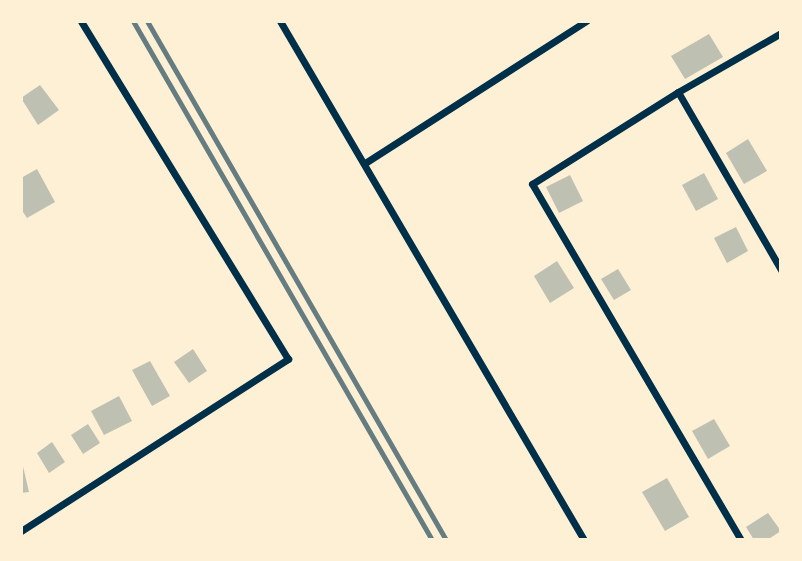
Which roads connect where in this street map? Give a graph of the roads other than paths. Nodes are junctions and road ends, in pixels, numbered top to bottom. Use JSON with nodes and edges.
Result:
{"nodes":[{"id":1,"x":81,"y":21,"type":"edge"},
{"id":2,"x":280,"y":21,"type":"edge"},
{"id":3,"x":586,"y":21,"type":"edge"},
{"id":4,"x":781,"y":33,"type":"edge"},
{"id":5,"x":678,"y":92,"type":"junction"},
{"id":6,"x":365,"y":163,"type":"junction"},
{"id":7,"x":781,"y":270,"type":"edge"},
{"id":8,"x":21,"y":531,"type":"edge"},
{"id":9,"x":584,"y":540,"type":"edge"},
{"id":10,"x":741,"y":540,"type":"edge"}],
"edges":[{"from":1,"to":8,"type":"street"},
{"from":2,"to":6,"type":"street"},
{"from":3,"to":6,"type":"street"},
{"from":4,"to":5,"type":"street"},
{"from":5,"to":7,"type":"street"},
{"from":5,"to":10,"type":"street"},
{"from":6,"to":9,"type":"street"}]}
